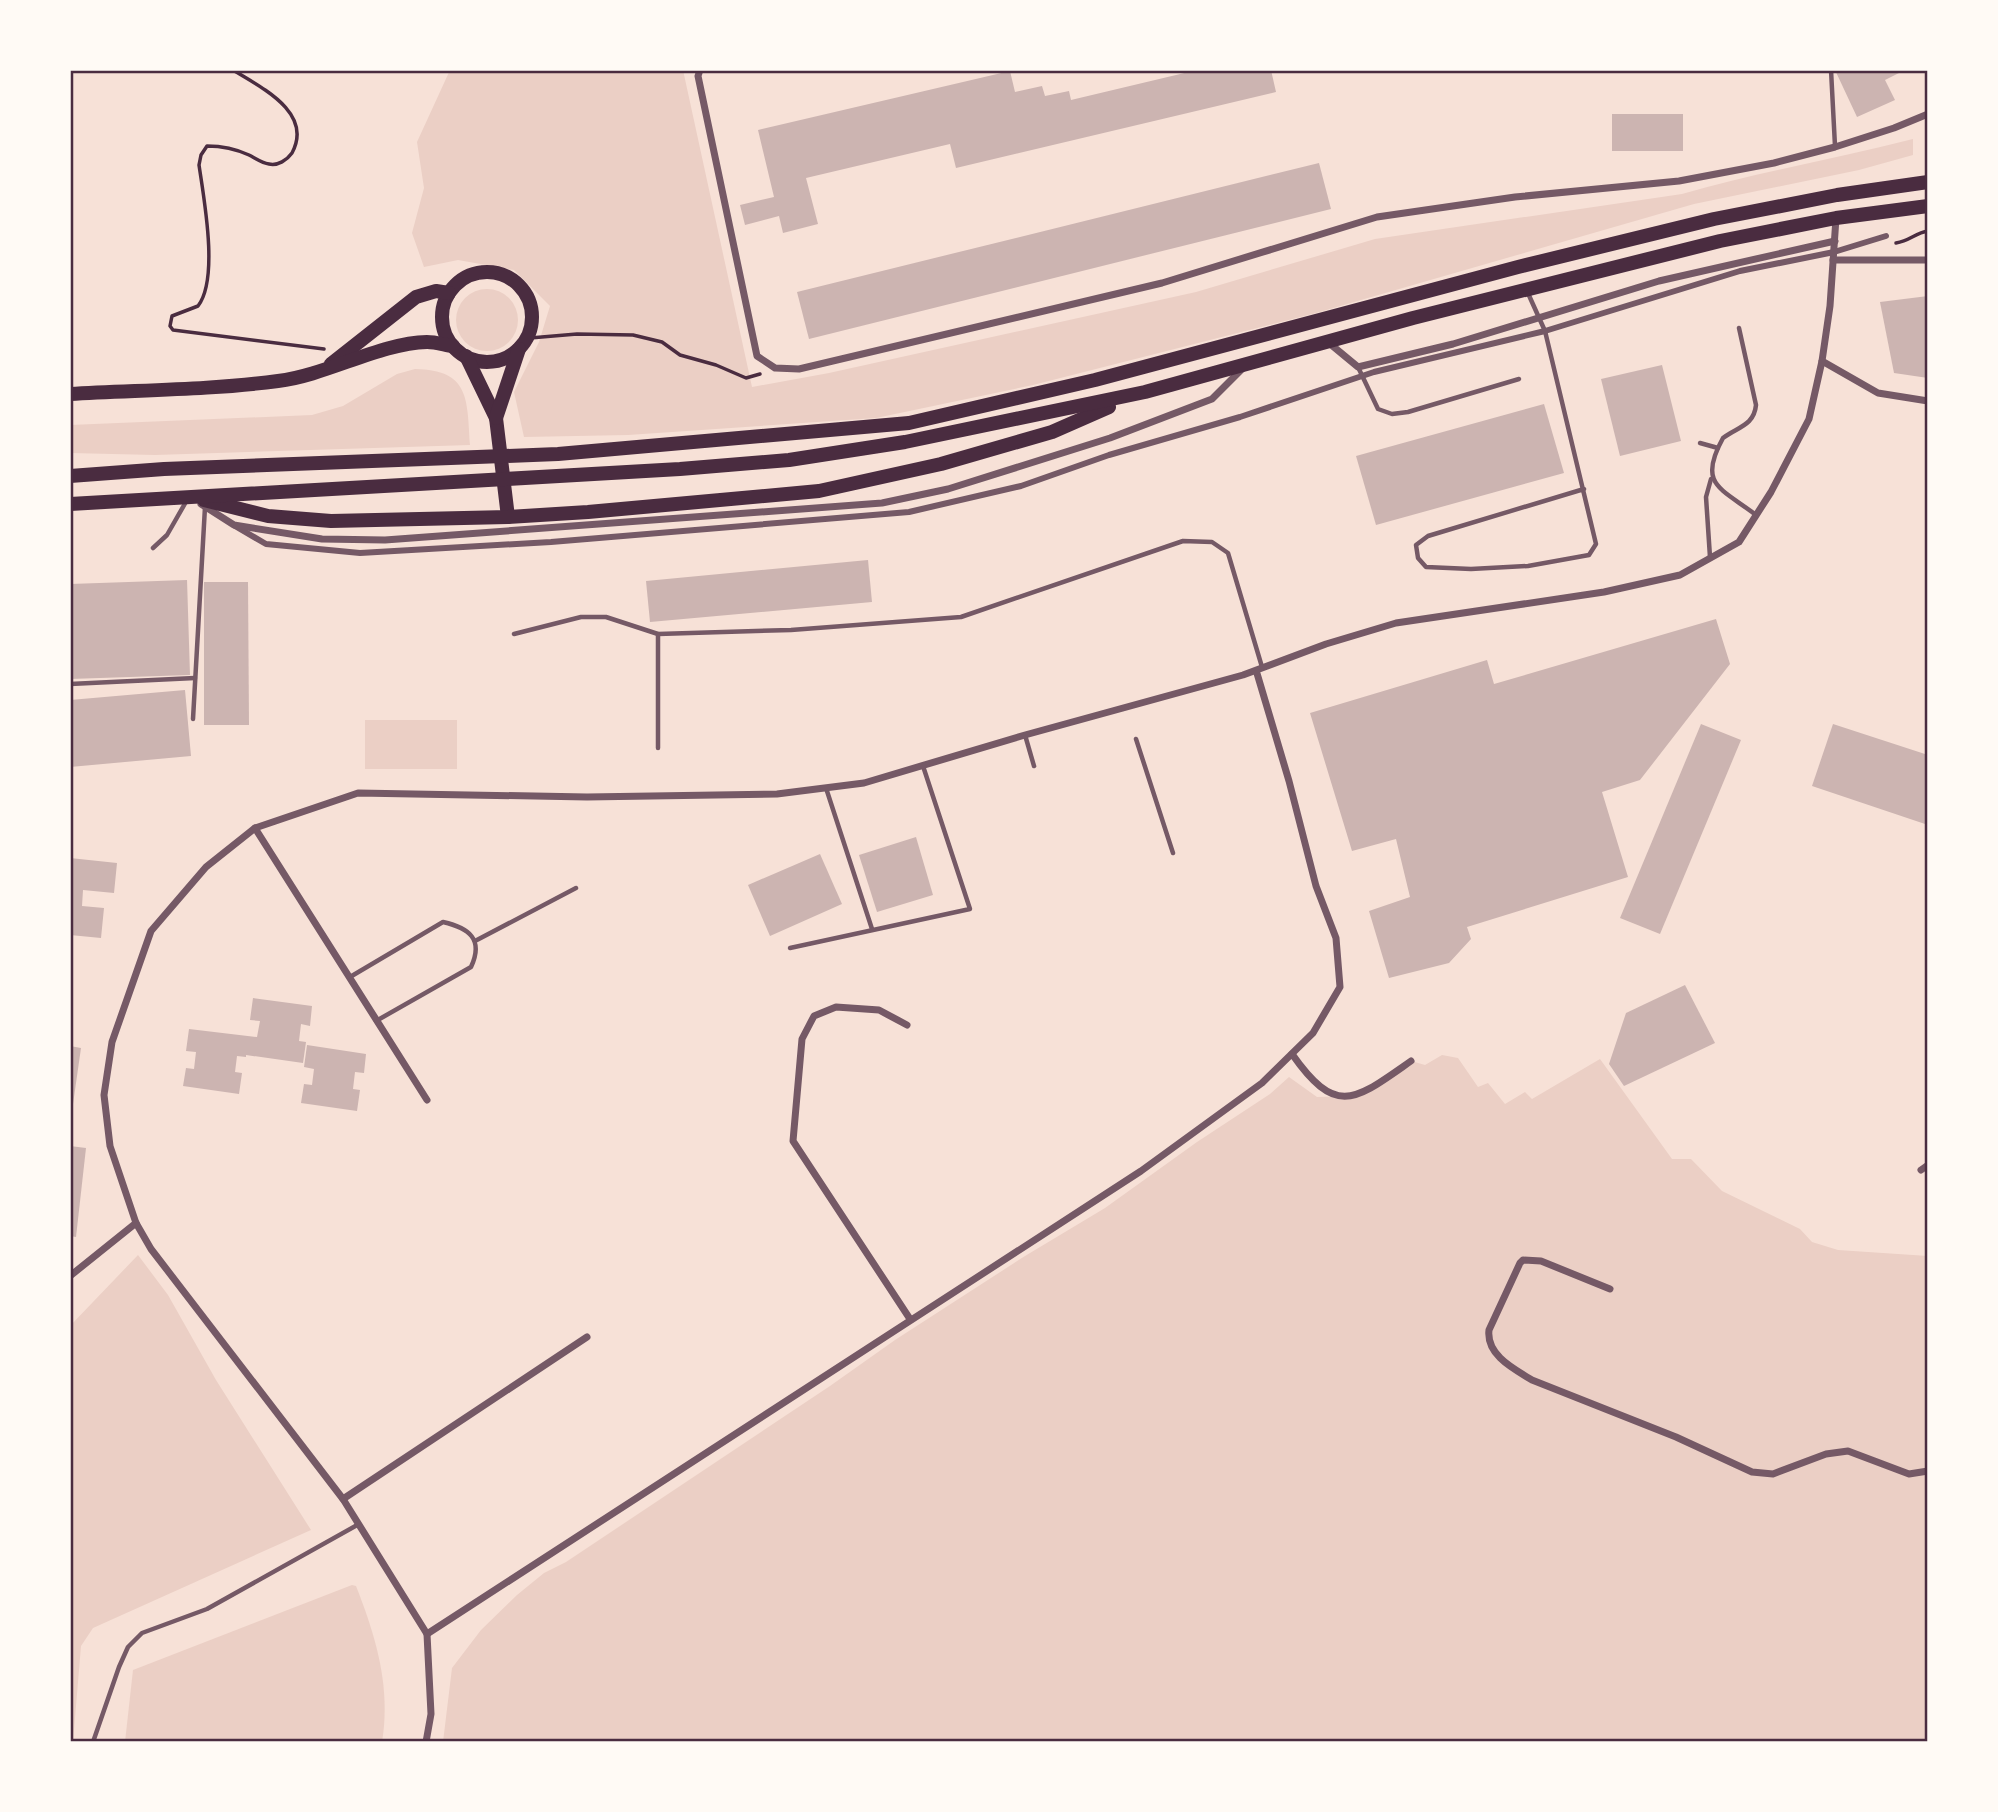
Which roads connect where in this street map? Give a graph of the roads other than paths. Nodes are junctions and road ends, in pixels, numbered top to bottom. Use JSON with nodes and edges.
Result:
{"nodes":[{"id":1,"x":699,"y":70,"type":"edge"},
{"id":2,"x":1831,"y":70,"type":"edge"},
{"id":3,"x":1928,"y":114,"type":"edge"},
{"id":4,"x":1835,"y":147,"type":"junction"},
{"id":5,"x":1928,"y":182,"type":"edge"},
{"id":6,"x":1928,"y":206,"type":"edge"},
{"id":7,"x":1836,"y":218,"type":"junction"},
{"id":8,"x":1887,"y":240,"type":"road end"},
{"id":9,"x":1835,"y":241,"type":"junction"},
{"id":10,"x":1834,"y":256,"type":"junction"},
{"id":11,"x":1928,"y":260,"type":"edge"},
{"id":12,"x":1526,"y":290,"type":"junction"},
{"id":13,"x":449,"y":293,"type":"junction"},
{"id":14,"x":1539,"y":319,"type":"junction"},
{"id":15,"x":1739,"y":328,"type":"dead end"},
{"id":16,"x":1545,"y":331,"type":"junction"},
{"id":17,"x":1328,"y":343,"type":"junction"},
{"id":18,"x":523,"y":344,"type":"junction"},
{"id":19,"x":453,"y":346,"type":"junction"},
{"id":20,"x":466,"y":356,"type":"junction"},
{"id":21,"x":1822,"y":361,"type":"junction"},
{"id":22,"x":1248,"y":363,"type":"junction"},
{"id":23,"x":1358,"y":367,"type":"junction"},
{"id":24,"x":320,"y":373,"type":"junction"},
{"id":25,"x":1519,"y":379,"type":"dead end"},
{"id":26,"x":1145,"y":392,"type":"junction"},
{"id":27,"x":70,"y":394,"type":"edge"},
{"id":28,"x":1928,"y":401,"type":"edge"},
{"id":29,"x":496,"y":418,"type":"junction"},
{"id":30,"x":1700,"y":443,"type":"dead end"},
{"id":31,"x":1718,"y":448,"type":"junction"},
{"id":32,"x":70,"y":469,"type":"edge"},
{"id":33,"x":164,"y":469,"type":"junction"},
{"id":34,"x":70,"y":476,"type":"edge"},
{"id":35,"x":1712,"y":478,"type":"junction"},
{"id":36,"x":1584,"y":489,"type":"junction"},
{"id":37,"x":189,"y":496,"type":"junction"},
{"id":38,"x":70,"y":504,"type":"edge"},
{"id":39,"x":205,"y":506,"type":"junction"},
{"id":40,"x":1756,"y":515,"type":"junction"},
{"id":41,"x":508,"y":517,"type":"junction"},
{"id":42,"x":234,"y":525,"type":"junction"},
{"id":43,"x":153,"y":548,"type":"dead end"},
{"id":44,"x":1710,"y":558,"type":"junction"},
{"id":45,"x":514,"y":634,"type":"dead end"},
{"id":46,"x":658,"y":634,"type":"junction"},
{"id":47,"x":1259,"y":669,"type":"junction"},
{"id":48,"x":195,"y":678,"type":"junction"},
{"id":49,"x":70,"y":684,"type":"edge"},
{"id":50,"x":193,"y":719,"type":"dead end"},
{"id":51,"x":1025,"y":734,"type":"junction"},
{"id":52,"x":1136,"y":739,"type":"dead end"},
{"id":53,"x":658,"y":748,"type":"dead end"},
{"id":54,"x":923,"y":765,"type":"junction"},
{"id":55,"x":1034,"y":766,"type":"dead end"},
{"id":56,"x":826,"y":788,"type":"junction"},
{"id":57,"x":255,"y":828,"type":"junction"},
{"id":58,"x":1173,"y":853,"type":"dead end"},
{"id":59,"x":576,"y":888,"type":"dead end"},
{"id":60,"x":872,"y":929,"type":"junction"},
{"id":61,"x":475,"y":941,"type":"junction"},
{"id":62,"x":790,"y":947,"type":"dead end"},
{"id":63,"x":349,"y":977,"type":"junction"},
{"id":64,"x":376,"y":1021,"type":"junction"},
{"id":65,"x":907,"y":1025,"type":"dead end"},
{"id":66,"x":1292,"y":1054,"type":"junction"},
{"id":67,"x":1411,"y":1062,"type":"dead end"},
{"id":68,"x":427,"y":1100,"type":"dead end"},
{"id":69,"x":136,"y":1223,"type":"junction"},
{"id":70,"x":70,"y":1276,"type":"edge"},
{"id":71,"x":1610,"y":1289,"type":"dead end"},
{"id":72,"x":909,"y":1319,"type":"junction"},
{"id":73,"x":587,"y":1337,"type":"dead end"},
{"id":74,"x":1928,"y":1471,"type":"edge"},
{"id":75,"x":343,"y":1499,"type":"junction"},
{"id":76,"x":360,"y":1523,"type":"junction"},
{"id":77,"x":427,"y":1634,"type":"junction"},
{"id":78,"x":93,"y":1742,"type":"edge"},
{"id":79,"x":426,"y":1742,"type":"edge"}],
"edges":[{"from":1,"to":4,"type":"street"},
{"from":2,"to":4,"type":"lane"},
{"from":3,"to":4,"type":"street"},
{"from":5,"to":33,"type":"main road"},
{"from":6,"to":7,"type":"main road"},
{"from":7,"to":9,"type":"street"},
{"from":7,"to":12,"type":"main road"},
{"from":8,"to":10,"type":"street"},
{"from":9,"to":10,"type":"street"},
{"from":9,"to":14,"type":"street"},
{"from":10,"to":11,"type":"street"},
{"from":10,"to":16,"type":"street"},
{"from":10,"to":21,"type":"street"},
{"from":12,"to":14,"type":"lane"},
{"from":12,"to":17,"type":"main road"},
{"from":13,"to":18,"type":"main road"},
{"from":13,"to":19,"type":"main road"},
{"from":13,"to":24,"type":"main road"},
{"from":14,"to":16,"type":"lane"},
{"from":14,"to":23,"type":"street"},
{"from":15,"to":31,"type":"lane"},
{"from":16,"to":36,"type":"lane"},
{"from":16,"to":42,"type":"street"},
{"from":17,"to":22,"type":"main road"},
{"from":17,"to":23,"type":"street"},
{"from":18,"to":20,"type":"main road"},
{"from":18,"to":29,"type":"main road"},
{"from":19,"to":20,"type":"main road"},
{"from":19,"to":24,"type":"main road"},
{"from":20,"to":29,"type":"main road"},
{"from":21,"to":28,"type":"street"},
{"from":21,"to":40,"type":"street"},
{"from":22,"to":26,"type":"main road"},
{"from":22,"to":42,"type":"street"},
{"from":23,"to":25,"type":"lane"},
{"from":24,"to":27,"type":"main road"},
{"from":26,"to":37,"type":"main road"},
{"from":26,"to":41,"type":"main road"},
{"from":29,"to":41,"type":"main road"},
{"from":30,"to":31,"type":"lane"},
{"from":31,"to":35,"type":"lane"},
{"from":32,"to":33,"type":"main road"},
{"from":33,"to":34,"type":"main road"},
{"from":35,"to":40,"type":"lane"},
{"from":35,"to":44,"type":"lane"},
{"from":36,"to":36,"type":"lane"},
{"from":37,"to":38,"type":"main road"},
{"from":37,"to":39,"type":"street"},
{"from":37,"to":41,"type":"main road"},
{"from":37,"to":43,"type":"lane"},
{"from":39,"to":42,"type":"street"},
{"from":39,"to":48,"type":"lane"},
{"from":40,"to":44,"type":"street"},
{"from":44,"to":47,"type":"street"},
{"from":45,"to":46,"type":"lane"},
{"from":46,"to":47,"type":"lane"},
{"from":46,"to":53,"type":"lane"},
{"from":47,"to":51,"type":"street"},
{"from":47,"to":66,"type":"street"},
{"from":48,"to":49,"type":"lane"},
{"from":48,"to":50,"type":"lane"},
{"from":51,"to":54,"type":"street"},
{"from":51,"to":55,"type":"lane"},
{"from":52,"to":58,"type":"lane"},
{"from":54,"to":56,"type":"street"},
{"from":54,"to":60,"type":"lane"},
{"from":56,"to":57,"type":"street"},
{"from":56,"to":60,"type":"lane"},
{"from":57,"to":63,"type":"street"},
{"from":57,"to":69,"type":"street"},
{"from":59,"to":61,"type":"lane"},
{"from":60,"to":62,"type":"lane"},
{"from":61,"to":63,"type":"lane"},
{"from":61,"to":64,"type":"lane"},
{"from":63,"to":64,"type":"street"},
{"from":64,"to":68,"type":"street"},
{"from":65,"to":72,"type":"street"},
{"from":66,"to":67,"type":"street"},
{"from":66,"to":72,"type":"street"},
{"from":69,"to":70,"type":"street"},
{"from":69,"to":75,"type":"street"},
{"from":71,"to":74,"type":"street"},
{"from":72,"to":77,"type":"street"},
{"from":73,"to":75,"type":"street"},
{"from":75,"to":76,"type":"street"},
{"from":76,"to":77,"type":"street"},
{"from":76,"to":78,"type":"lane"},
{"from":77,"to":79,"type":"street"}]}
